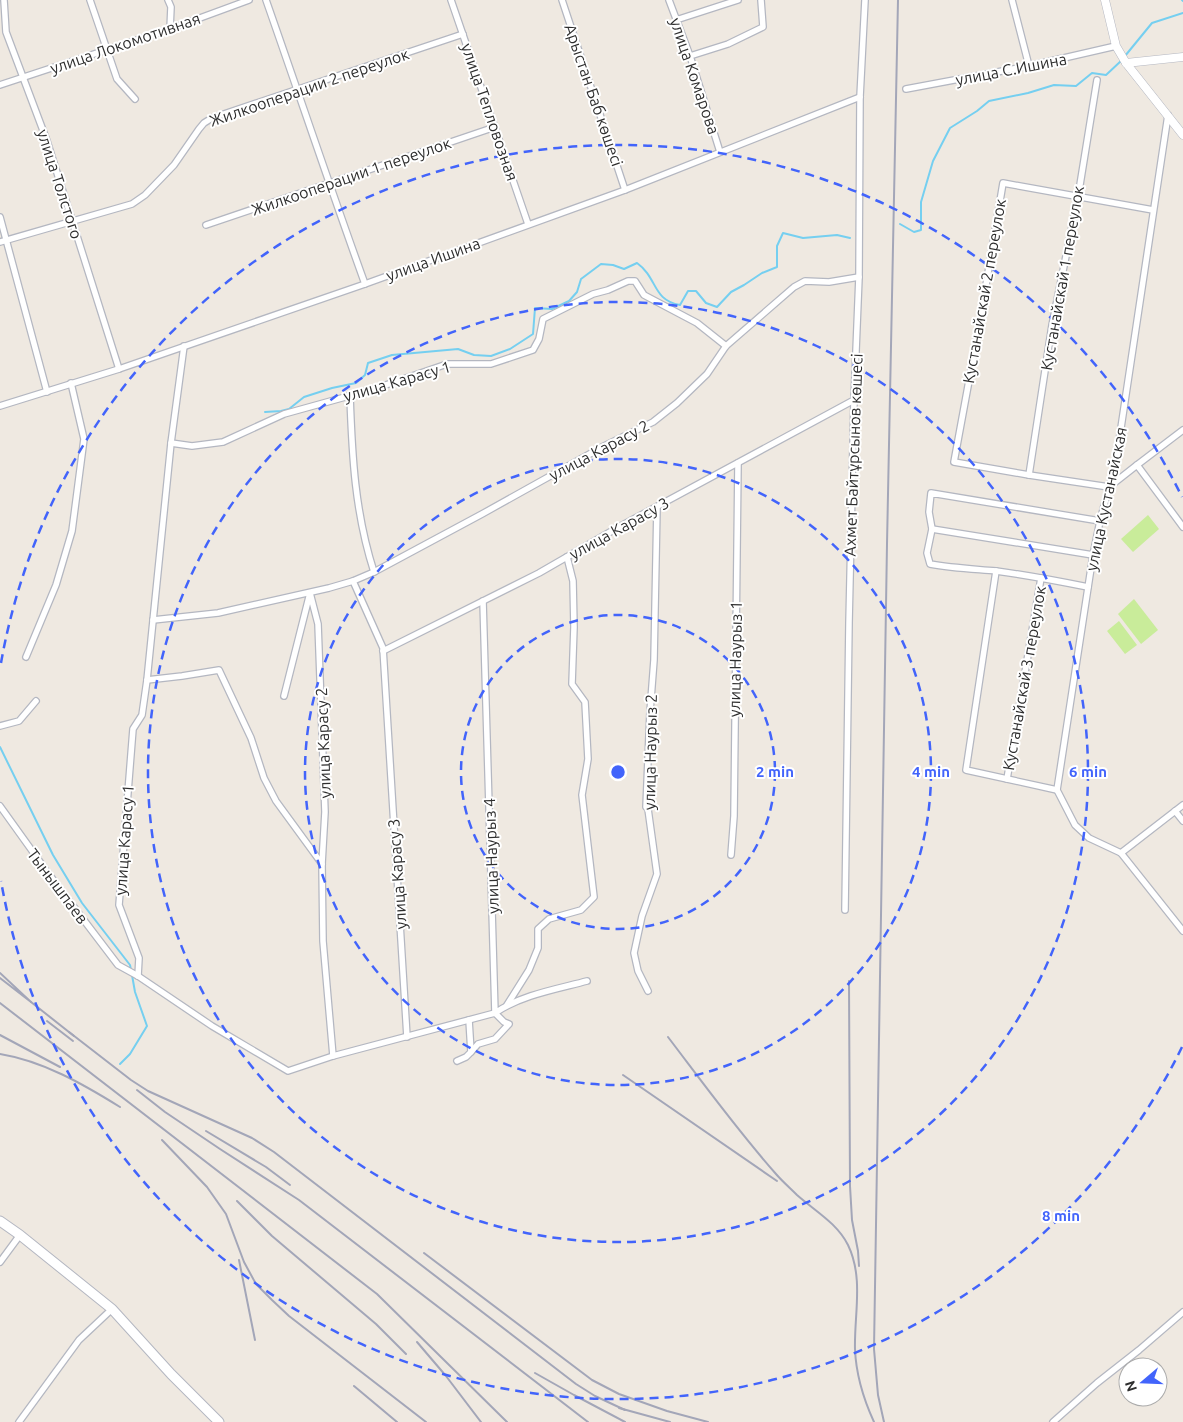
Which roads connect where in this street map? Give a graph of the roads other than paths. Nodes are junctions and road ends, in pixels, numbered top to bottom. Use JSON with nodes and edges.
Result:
{"nodes":[{"id":1,"x":4,"y":0,"type":"edge"},
{"id":2,"x":90,"y":0,"type":"edge"},
{"id":3,"x":168,"y":0,"type":"edge"},
{"id":4,"x":249,"y":0,"type":"edge"},
{"id":5,"x":266,"y":0,"type":"edge"},
{"id":6,"x":451,"y":0,"type":"edge"},
{"id":7,"x":562,"y":0,"type":"edge"},
{"id":8,"x":669,"y":0,"type":"edge"},
{"id":9,"x":738,"y":0,"type":"edge"},
{"id":10,"x":761,"y":0,"type":"edge"},
{"id":11,"x":865,"y":0,"type":"edge"},
{"id":12,"x":1012,"y":0,"type":"edge"},
{"id":13,"x":1104,"y":0,"type":"edge"},
{"id":14,"x":676,"y":20,"type":"junction"},
{"id":15,"x":170,"y":29,"type":"junction"},
{"id":16,"x":463,"y":34,"type":"junction"},
{"id":17,"x":1116,"y":46,"type":"junction"},
{"id":18,"x":106,"y":50,"type":"junction"},
{"id":19,"x":690,"y":56,"type":"junction"},
{"id":20,"x":1183,"y":57,"type":"edge"},
{"id":21,"x":1126,"y":63,"type":"junction"},
{"id":22,"x":1029,"y":66,"type":"junction"},
{"id":23,"x":24,"y":77,"type":"junction"},
{"id":24,"x":1098,"y":80,"type":"dead end"},
{"id":25,"x":0,"y":85,"type":"edge"},
{"id":26,"x":906,"y":89,"type":"dead end"},
{"id":27,"x":297,"y":90,"type":"junction"},
{"id":28,"x":860,"y":97,"type":"junction"},
{"id":29,"x":135,"y":99,"type":"dead end"},
{"id":30,"x":1168,"y":116,"type":"junction"},
{"id":31,"x":494,"y":127,"type":"junction"},
{"id":32,"x":1183,"y":135,"type":"edge"},
{"id":33,"x":720,"y":152,"type":"junction"},
{"id":34,"x":329,"y":184,"type":"junction"},
{"id":35,"x":626,"y":190,"type":"junction"},
{"id":36,"x":1078,"y":197,"type":"junction"},
{"id":37,"x":1153,"y":210,"type":"junction"},
{"id":38,"x":0,"y":217,"type":"edge"},
{"id":39,"x":72,"y":221,"type":"junction"},
{"id":40,"x":528,"y":224,"type":"junction"},
{"id":41,"x":206,"y":225,"type":"dead end"},
{"id":42,"x":7,"y":240,"type":"junction"},
{"id":43,"x":0,"y":242,"type":"edge"},
{"id":44,"x":859,"y":277,"type":"junction"},
{"id":45,"x":365,"y":284,"type":"junction"},
{"id":46,"x":184,"y":346,"type":"junction"},
{"id":47,"x":726,"y":346,"type":"junction"},
{"id":48,"x":119,"y":369,"type":"junction"},
{"id":49,"x":71,"y":383,"type":"junction"},
{"id":50,"x":46,"y":392,"type":"junction"},
{"id":51,"x":350,"y":395,"type":"junction"},
{"id":52,"x":854,"y":400,"type":"junction"},
{"id":53,"x":0,"y":406,"type":"edge"},
{"id":54,"x":1183,"y":430,"type":"edge"},
{"id":55,"x":171,"y":444,"type":"junction"},
{"id":56,"x":738,"y":463,"type":"junction"},
{"id":57,"x":1137,"y":465,"type":"junction"},
{"id":58,"x":1029,"y":475,"type":"junction"},
{"id":59,"x":1110,"y":487,"type":"junction"},
{"id":60,"x":657,"y":507,"type":"junction"},
{"id":61,"x":1100,"y":521,"type":"junction"},
{"id":62,"x":1183,"y":527,"type":"edge"},
{"id":63,"x":932,"y":529,"type":"junction"},
{"id":64,"x":1093,"y":555,"type":"junction"},
{"id":65,"x":567,"y":557,"type":"junction"},
{"id":66,"x":996,"y":571,"type":"junction"},
{"id":67,"x":374,"y":572,"type":"junction"},
{"id":68,"x":1041,"y":578,"type":"junction"},
{"id":69,"x":353,"y":581,"type":"junction"},
{"id":70,"x":1088,"y":587,"type":"junction"},
{"id":71,"x":310,"y":593,"type":"junction"},
{"id":72,"x":483,"y":601,"type":"junction"},
{"id":73,"x":153,"y":620,"type":"junction"},
{"id":74,"x":383,"y":651,"type":"junction"},
{"id":75,"x":26,"y":657,"type":"dead end"},
{"id":76,"x":147,"y":680,"type":"junction"},
{"id":77,"x":284,"y":696,"type":"dead end"},
{"id":78,"x":36,"y":701,"type":"dead end"},
{"id":79,"x":0,"y":726,"type":"edge"},
{"id":80,"x":1007,"y":779,"type":"junction"},
{"id":81,"x":1057,"y":790,"type":"junction"},
{"id":82,"x":1183,"y":805,"type":"edge"},
{"id":83,"x":0,"y":806,"type":"edge"},
{"id":84,"x":1175,"y":811,"type":"junction"},
{"id":85,"x":1183,"y":821,"type":"edge"},
{"id":86,"x":1121,"y":853,"type":"junction"},
{"id":87,"x":731,"y":855,"type":"dead end"},
{"id":88,"x":322,"y":864,"type":"junction"},
{"id":89,"x":845,"y":910,"type":"dead end"},
{"id":90,"x":1183,"y":931,"type":"edge"},
{"id":91,"x":138,"y":976,"type":"junction"},
{"id":92,"x":587,"y":981,"type":"dead end"},
{"id":93,"x":648,"y":991,"type":"dead end"},
{"id":94,"x":507,"y":1005,"type":"junction"},
{"id":95,"x":495,"y":1013,"type":"junction"},
{"id":96,"x":469,"y":1020,"type":"junction"},
{"id":97,"x":407,"y":1036,"type":"junction"},
{"id":98,"x":471,"y":1052,"type":"junction"},
{"id":99,"x":334,"y":1056,"type":"junction"},
{"id":100,"x":457,"y":1061,"type":"dead end"},
{"id":101,"x":0,"y":1221,"type":"edge"},
{"id":102,"x":20,"y":1235,"type":"junction"},
{"id":103,"x":0,"y":1262,"type":"edge"},
{"id":104,"x":112,"y":1309,"type":"junction"},
{"id":105,"x":1183,"y":1312,"type":"edge"},
{"id":106,"x":19,"y":1422,"type":"edge"},
{"id":107,"x":220,"y":1422,"type":"edge"},
{"id":108,"x":1053,"y":1422,"type":"edge"}],
"edges":[{"from":1,"to":23,"type":"street","name":"улица Толстого"},
{"from":2,"to":18,"type":"street"},
{"from":3,"to":15,"type":"street"},
{"from":4,"to":15,"type":"street","name":"улица Локомотивная"},
{"from":5,"to":27,"type":"street"},
{"from":6,"to":16,"type":"street","name":"улица Тепловозная"},
{"from":7,"to":35,"type":"street","name":"Арыстан Баб көшесі"},
{"from":8,"to":14,"type":"street","name":"улица Комарова"},
{"from":9,"to":14,"type":"street"},
{"from":10,"to":19,"type":"street"},
{"from":11,"to":28,"type":"street","name":"Ахмет Байтұрсынов көшесі"},
{"from":12,"to":22,"type":"street"},
{"from":13,"to":17,"type":"street"},
{"from":14,"to":19,"type":"street","name":"улица Комарова"},
{"from":15,"to":18,"type":"street","name":"улица Локомотивная"},
{"from":16,"to":27,"type":"street","name":"Жилкооперации 2 переулок"},
{"from":16,"to":31,"type":"street","name":"улица Тепловозная"},
{"from":17,"to":21,"type":"street"},
{"from":17,"to":22,"type":"street","name":"улица С.Ишина"},
{"from":18,"to":23,"type":"street","name":"улица Локомотивная"},
{"from":18,"to":29,"type":"street"},
{"from":19,"to":33,"type":"street","name":"улица Комарова"},
{"from":20,"to":21,"type":"street"},
{"from":21,"to":30,"type":"street"},
{"from":22,"to":26,"type":"street","name":"улица С.Ишина"},
{"from":23,"to":25,"type":"street","name":"улица Локомотивная"},
{"from":23,"to":39,"type":"street","name":"улица Толстого"},
{"from":24,"to":36,"type":"street","name":"Кустанайскай 1 переулок"},
{"from":27,"to":34,"type":"street"},
{"from":27,"to":39,"type":"street","name":"Жилкооперации 2 переулок"},
{"from":28,"to":33,"type":"street","name":"улица Ишина"},
{"from":28,"to":44,"type":"street","name":"Ахмет Байтұрсынов көшесі"},
{"from":30,"to":32,"type":"street"},
{"from":30,"to":37,"type":"street","name":"улица Кустанайская"},
{"from":31,"to":34,"type":"street","name":"Жилкооперации 1 переулок"},
{"from":31,"to":40,"type":"street","name":"улица Тепловозная"},
{"from":33,"to":35,"type":"street","name":"улица Ишина"},
{"from":34,"to":41,"type":"street","name":"Жилкооперации 1 переулок"},
{"from":34,"to":45,"type":"street"},
{"from":35,"to":40,"type":"street","name":"улица Ишина"},
{"from":36,"to":37,"type":"street","name":"Кустанайскай 2 переулок"},
{"from":36,"to":58,"type":"street","name":"Кустанайскай 1 переулок"},
{"from":36,"to":58,"type":"street","name":"Кустанайскай 2 переулок"},
{"from":37,"to":59,"type":"street","name":"улица Кустанайская"},
{"from":38,"to":42,"type":"street"},
{"from":39,"to":42,"type":"street","name":"Жилкооперации 2 переулок"},
{"from":39,"to":48,"type":"street","name":"улица Толстого"},
{"from":40,"to":45,"type":"street","name":"улица Ишина"},
{"from":42,"to":43,"type":"street","name":"Жилкооперации 2 переулок"},
{"from":42,"to":50,"type":"street"},
{"from":44,"to":47,"type":"street","name":"улица Карасу 2"},
{"from":44,"to":52,"type":"street","name":"Ахмет Байтұрсынов көшесі"},
{"from":45,"to":46,"type":"street","name":"улица Ишина"},
{"from":46,"to":48,"type":"street","name":"улица Ишина"},
{"from":46,"to":55,"type":"street","name":"улица Карасу 1"},
{"from":47,"to":51,"type":"street","name":"улица Карасу 1"},
{"from":47,"to":67,"type":"street","name":"улица Карасу 2"},
{"from":48,"to":49,"type":"street","name":"улица Ишина"},
{"from":49,"to":50,"type":"street","name":"улица Ишина"},
{"from":49,"to":75,"type":"street"},
{"from":50,"to":53,"type":"street","name":"улица Ишина"},
{"from":51,"to":55,"type":"street","name":"улица Карасу 1"},
{"from":51,"to":67,"type":"street"},
{"from":52,"to":56,"type":"street","name":"улица Карасу 3"},
{"from":52,"to":89,"type":"street","name":"Ахмет Байтұрсынов көшесі"},
{"from":54,"to":57,"type":"street"},
{"from":55,"to":73,"type":"street","name":"улица Карасу 1"},
{"from":56,"to":60,"type":"street","name":"улица Карасу 3"},
{"from":56,"to":87,"type":"street","name":"улица Наурыз 1"},
{"from":57,"to":59,"type":"street"},
{"from":57,"to":62,"type":"street"},
{"from":58,"to":59,"type":"street"},
{"from":59,"to":61,"type":"street","name":"улица Кустанайская"},
{"from":60,"to":65,"type":"street","name":"улица Карасу 3"},
{"from":60,"to":93,"type":"street","name":"улица Наурыз 2"},
{"from":61,"to":63,"type":"street"},
{"from":61,"to":64,"type":"street","name":"улица Кустанайская"},
{"from":63,"to":64,"type":"street"},
{"from":63,"to":66,"type":"street"},
{"from":64,"to":70,"type":"street","name":"улица Кустанайская"},
{"from":65,"to":72,"type":"street","name":"улица Карасу 3"},
{"from":65,"to":94,"type":"street"},
{"from":66,"to":68,"type":"street"},
{"from":66,"to":80,"type":"street","name":"Кустанайскай 3 переулок"},
{"from":67,"to":69,"type":"street","name":"улица Карасу 2"},
{"from":68,"to":70,"type":"street"},
{"from":68,"to":80,"type":"street","name":"Кустанайскай 3 переулок"},
{"from":69,"to":71,"type":"street","name":"улица Карасу 2"},
{"from":69,"to":74,"type":"street","name":"улица Карасу 3"},
{"from":70,"to":81,"type":"street","name":"улица Кустанайская"},
{"from":71,"to":73,"type":"street","name":"улица Карасу 2"},
{"from":71,"to":77,"type":"street"},
{"from":71,"to":88,"type":"street","name":"улица Карасу 2"},
{"from":72,"to":74,"type":"street","name":"улица Карасу 3"},
{"from":72,"to":95,"type":"street","name":"улица Наурыз 4"},
{"from":73,"to":76,"type":"street","name":"улица Карасу 1"},
{"from":74,"to":97,"type":"street","name":"улица Карасу 3"},
{"from":76,"to":88,"type":"street"},
{"from":76,"to":91,"type":"street","name":"улица Карасу 1"},
{"from":78,"to":79,"type":"street"},
{"from":80,"to":81,"type":"street","name":"Кустанайскай 3 переулок"},
{"from":81,"to":86,"type":"street"},
{"from":82,"to":84,"type":"street"},
{"from":83,"to":91,"type":"street","name":"Тынышпаев"},
{"from":84,"to":85,"type":"street"},
{"from":84,"to":86,"type":"street"},
{"from":86,"to":90,"type":"street"},
{"from":88,"to":99,"type":"street","name":"улица Карасу 2"},
{"from":91,"to":99,"type":"street"},
{"from":92,"to":94,"type":"street"},
{"from":94,"to":95,"type":"street"},
{"from":95,"to":96,"type":"street"},
{"from":95,"to":98,"type":"street"},
{"from":96,"to":97,"type":"street"},
{"from":96,"to":98,"type":"street"},
{"from":97,"to":99,"type":"street"},
{"from":98,"to":100,"type":"street"},
{"from":101,"to":102,"type":"main road"},
{"from":102,"to":103,"type":"street"},
{"from":102,"to":104,"type":"main road"},
{"from":104,"to":106,"type":"street"},
{"from":104,"to":107,"type":"main road"},
{"from":105,"to":108,"type":"street"}]}
